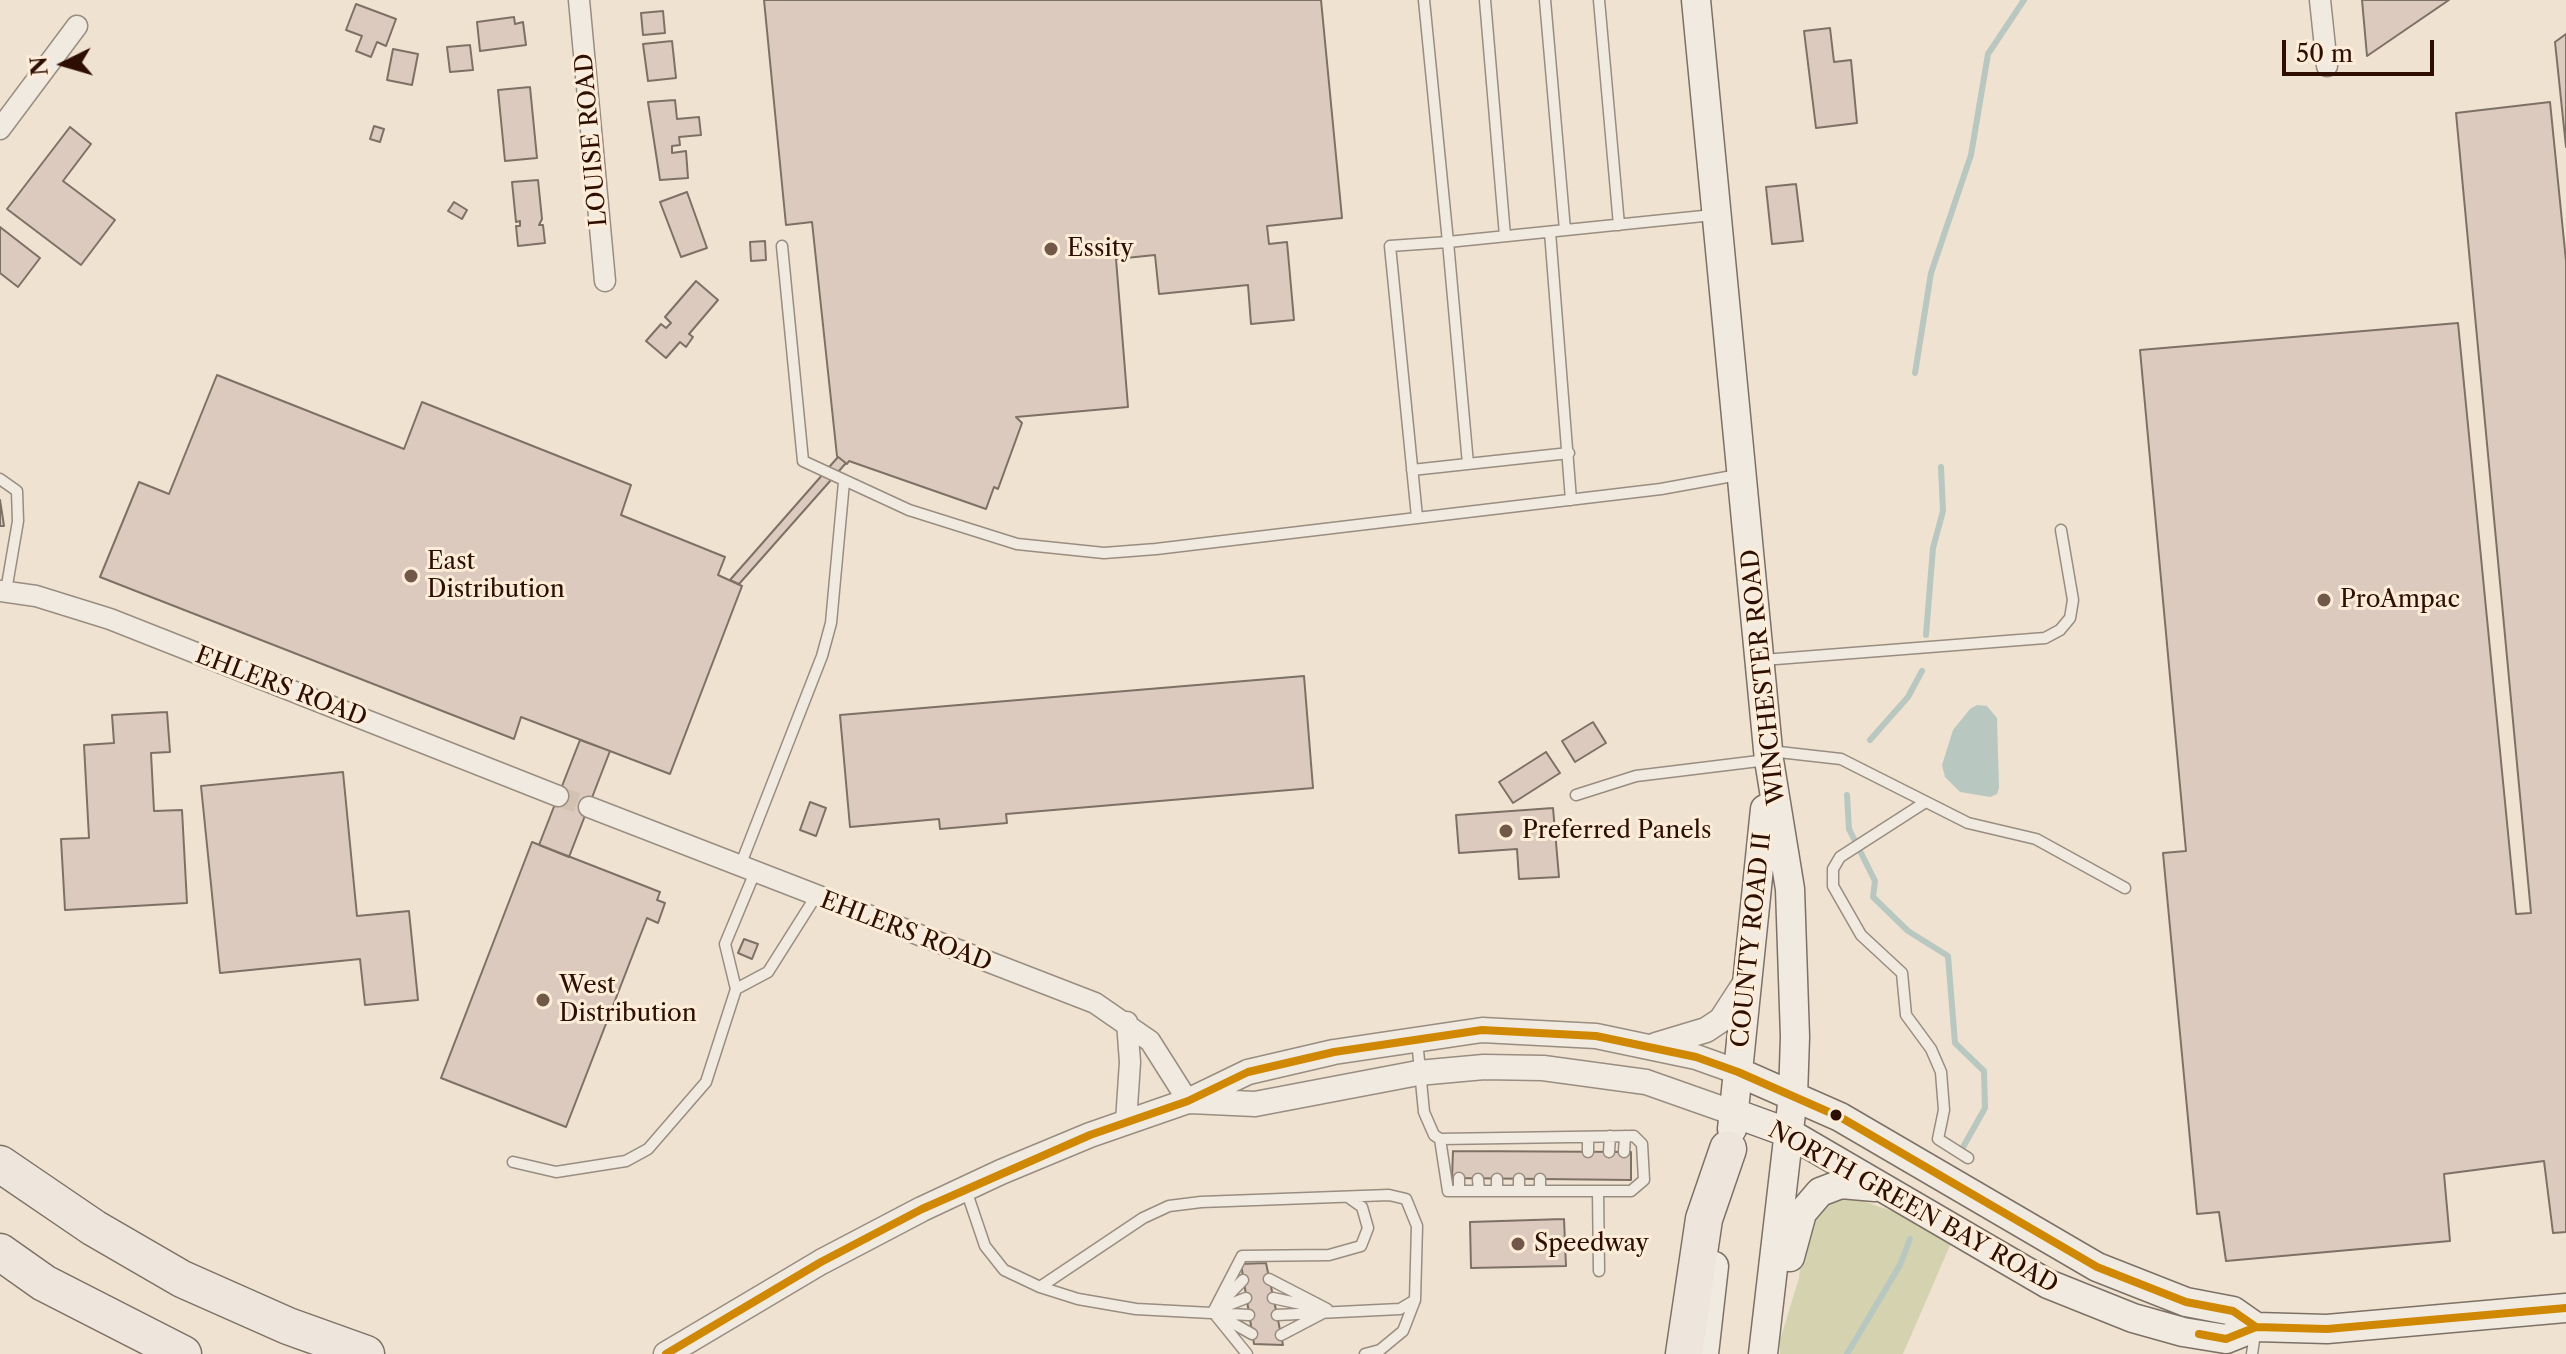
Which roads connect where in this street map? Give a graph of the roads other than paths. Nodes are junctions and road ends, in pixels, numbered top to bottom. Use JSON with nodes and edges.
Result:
{"nodes":[{"id":1,"x":579,"y":0,"type":"edge"},
{"id":2,"x":1424,"y":0,"type":"edge"},
{"id":3,"x":1485,"y":0,"type":"edge"},
{"id":4,"x":1545,"y":0,"type":"edge"},
{"id":5,"x":1599,"y":0,"type":"edge"},
{"id":6,"x":1696,"y":0,"type":"edge"},
{"id":7,"x":2320,"y":0,"type":"edge"},
{"id":8,"x":77,"y":26,"type":"dead end"},
{"id":9,"x":2327,"y":66,"type":"dead end"},
{"id":10,"x":0,"y":129,"type":"edge"},
{"id":11,"x":1717,"y":214,"type":"junction"},
{"id":12,"x":1619,"y":225,"type":"junction"},
{"id":13,"x":1565,"y":230,"type":"junction"},
{"id":14,"x":1550,"y":232,"type":"junction"},
{"id":15,"x":1505,"y":236,"type":"junction"},
{"id":16,"x":1448,"y":242,"type":"junction"},
{"id":17,"x":782,"y":246,"type":"dead end"},
{"id":18,"x":605,"y":281,"type":"dead end"},
{"id":19,"x":1569,"y":453,"type":"junction"},
{"id":20,"x":1468,"y":464,"type":"junction"},
{"id":21,"x":1412,"y":470,"type":"junction"},
{"id":22,"x":1743,"y":474,"type":"junction"},
{"id":23,"x":0,"y":479,"type":"edge"},
{"id":24,"x":844,"y":482,"type":"junction"},
{"id":25,"x":1571,"y":500,"type":"junction"},
{"id":26,"x":1417,"y":517,"type":"junction"},
{"id":27,"x":2061,"y":530,"type":"dead end"},
{"id":28,"x":3,"y":591,"type":"edge"},
{"id":29,"x":1761,"y":661,"type":"junction"},
{"id":30,"x":1769,"y":756,"type":"junction"},
{"id":31,"x":1576,"y":795,"type":"dead end"},
{"id":32,"x":558,"y":796,"type":"tunnel mouth"},
{"id":33,"x":1924,"y":803,"type":"junction"},
{"id":34,"x":589,"y":807,"type":"tunnel mouth"},
{"id":35,"x":747,"y":869,"type":"junction"},
{"id":36,"x":2125,"y":888,"type":"dead end"},
{"id":37,"x":816,"y":896,"type":"junction"},
{"id":38,"x":1748,"y":977,"type":"junction"},
{"id":39,"x":736,"y":989,"type":"junction"},
{"id":40,"x":1127,"y":1022,"type":"junction"},
{"id":41,"x":1417,"y":1038,"type":"junction"},
{"id":42,"x":1653,"y":1046,"type":"junction"},
{"id":43,"x":1738,"y":1072,"type":"junction"},
{"id":44,"x":1418,"y":1073,"type":"junction"},
{"id":45,"x":1793,"y":1096,"type":"junction"},
{"id":46,"x":1188,"y":1101,"type":"junction"},
{"id":47,"x":1734,"y":1113,"type":"junction"},
{"id":48,"x":1126,"y":1122,"type":"junction"},
{"id":49,"x":1789,"y":1133,"type":"junction"},
{"id":50,"x":1610,"y":1136,"type":"junction"},
{"id":51,"x":1625,"y":1136,"type":"junction"},
{"id":52,"x":1566,"y":1137,"type":"junction"},
{"id":53,"x":1588,"y":1137,"type":"junction"},
{"id":54,"x":1497,"y":1138,"type":"junction"},
{"id":55,"x":1520,"y":1138,"type":"junction"},
{"id":56,"x":1542,"y":1138,"type":"junction"},
{"id":57,"x":1440,"y":1139,"type":"junction"},
{"id":58,"x":1479,"y":1139,"type":"junction"},
{"id":59,"x":1728,"y":1149,"type":"junction"},
{"id":60,"x":1479,"y":1151,"type":"dead end"},
{"id":61,"x":1497,"y":1151,"type":"dead end"},
{"id":62,"x":1519,"y":1152,"type":"dead end"},
{"id":63,"x":1542,"y":1152,"type":"dead end"},
{"id":64,"x":1565,"y":1152,"type":"dead end"},
{"id":65,"x":1588,"y":1152,"type":"dead end"},
{"id":66,"x":1609,"y":1152,"type":"dead end"},
{"id":67,"x":1624,"y":1152,"type":"dead end"},
{"id":68,"x":1968,"y":1158,"type":"dead end"},
{"id":69,"x":513,"y":1162,"type":"dead end"},
{"id":70,"x":0,"y":1164,"type":"edge"},
{"id":71,"x":1459,"y":1178,"type":"dead end"},
{"id":72,"x":1478,"y":1179,"type":"dead end"},
{"id":73,"x":1497,"y":1179,"type":"dead end"},
{"id":74,"x":1565,"y":1179,"type":"dead end"},
{"id":75,"x":1597,"y":1186,"type":"junction"},
{"id":76,"x":965,"y":1188,"type":"junction"},
{"id":77,"x":1888,"y":1189,"type":"junction"},
{"id":78,"x":1459,"y":1191,"type":"junction"},
{"id":79,"x":1479,"y":1191,"type":"junction"},
{"id":80,"x":1497,"y":1191,"type":"junction"},
{"id":81,"x":1564,"y":1191,"type":"junction"},
{"id":82,"x":1348,"y":1197,"type":"junction"},
{"id":83,"x":0,"y":1252,"type":"edge"},
{"id":84,"x":1599,"y":1271,"type":"dead end"},
{"id":85,"x":1269,"y":1279,"type":"dead end"},
{"id":86,"x":1243,"y":1280,"type":"dead end"},
{"id":87,"x":1040,"y":1287,"type":"junction"},
{"id":88,"x":1246,"y":1298,"type":"dead end"},
{"id":89,"x":1273,"y":1298,"type":"dead end"},
{"id":90,"x":1415,"y":1300,"type":"junction"},
{"id":91,"x":2566,"y":1308,"type":"edge"},
{"id":92,"x":1329,"y":1310,"type":"junction"},
{"id":93,"x":1213,"y":1312,"type":"junction"},
{"id":94,"x":1249,"y":1315,"type":"dead end"},
{"id":95,"x":1277,"y":1315,"type":"dead end"},
{"id":96,"x":1252,"y":1334,"type":"dead end"},
{"id":97,"x":1281,"y":1335,"type":"dead end"},
{"id":98,"x":2254,"y":1340,"type":"edge"},
{"id":99,"x":1763,"y":1350,"type":"edge"},
{"id":100,"x":183,"y":1354,"type":"edge"},
{"id":101,"x":366,"y":1354,"type":"edge"},
{"id":102,"x":666,"y":1354,"type":"edge"},
{"id":103,"x":1247,"y":1354,"type":"edge"},
{"id":104,"x":1365,"y":1354,"type":"edge"},
{"id":105,"x":1684,"y":1354,"type":"edge"},
{"id":106,"x":1704,"y":1354,"type":"edge"}],
"edges":[{"from":1,"to":18,"type":"street","name":"LOUISE ROAD"},
{"from":2,"to":16,"type":"lane"},
{"from":3,"to":15,"type":"lane"},
{"from":4,"to":13,"type":"lane"},
{"from":5,"to":12,"type":"lane"},
{"from":6,"to":11,"type":"main road","name":"WINCHESTER ROAD"},
{"from":7,"to":9,"type":"street"},
{"from":8,"to":10,"type":"street"},
{"from":11,"to":12,"type":"lane"},
{"from":11,"to":22,"type":"main road","name":"WINCHESTER ROAD"},
{"from":12,"to":13,"type":"lane"},
{"from":13,"to":14,"type":"lane"},
{"from":14,"to":15,"type":"lane"},
{"from":14,"to":19,"type":"lane"},
{"from":15,"to":16,"type":"lane"},
{"from":16,"to":20,"type":"lane"},
{"from":16,"to":21,"type":"lane"},
{"from":17,"to":24,"type":"lane"},
{"from":19,"to":20,"type":"lane"},
{"from":19,"to":25,"type":"lane"},
{"from":20,"to":21,"type":"lane"},
{"from":21,"to":26,"type":"lane"},
{"from":22,"to":25,"type":"lane"},
{"from":22,"to":29,"type":"main road","name":"WINCHESTER ROAD"},
{"from":23,"to":28,"type":"lane"},
{"from":24,"to":26,"type":"lane"},
{"from":24,"to":35,"type":"lane"},
{"from":25,"to":26,"type":"lane"},
{"from":27,"to":29,"type":"lane"},
{"from":28,"to":32,"type":"street","name":"EHLERS ROAD"},
{"from":29,"to":30,"type":"main road","name":"WINCHESTER ROAD"},
{"from":30,"to":31,"type":"lane"},
{"from":30,"to":33,"type":"lane"},
{"from":30,"to":38,"type":"main road","name":"COUNTY ROAD II"},
{"from":30,"to":45,"type":"main road","name":"WINCHESTER ROAD"},
{"from":33,"to":36,"type":"lane"},
{"from":33,"to":68,"type":"lane"},
{"from":34,"to":35,"type":"street","name":"EHLERS ROAD"},
{"from":35,"to":37,"type":"street","name":"EHLERS ROAD"},
{"from":35,"to":39,"type":"lane"},
{"from":37,"to":39,"type":"lane"},
{"from":37,"to":40,"type":"street","name":"EHLERS ROAD"},
{"from":38,"to":42,"type":"street"},
{"from":38,"to":43,"type":"main road","name":"COUNTY ROAD II"},
{"from":39,"to":69,"type":"lane"},
{"from":40,"to":46,"type":"street","name":"EHLERS ROAD"},
{"from":40,"to":48,"type":"street"},
{"from":41,"to":42,"type":"street","name":"NORTH GREEN BAY ROAD"},
{"from":41,"to":44,"type":"lane"},
{"from":41,"to":46,"type":"street","name":"NORTH GREEN BAY ROAD"},
{"from":42,"to":43,"type":"street","name":"NORTH GREEN BAY ROAD"},
{"from":43,"to":45,"type":"main road","name":"NORTH GREEN BAY ROAD"},
{"from":43,"to":47,"type":"main road"},
{"from":44,"to":46,"type":"street","name":"NORTH GREEN BAY ROAD"},
{"from":44,"to":47,"type":"street","name":"NORTH GREEN BAY ROAD"},
{"from":44,"to":57,"type":"lane"},
{"from":45,"to":49,"type":"main road","name":"WINCHESTER ROAD"},
{"from":45,"to":98,"type":"main road","name":"NORTH GREEN BAY ROAD"},
{"from":46,"to":48,"type":"street","name":"NORTH GREEN BAY ROAD"},
{"from":47,"to":49,"type":"main road","name":"NORTH GREEN BAY ROAD"},
{"from":47,"to":59,"type":"main road"},
{"from":48,"to":76,"type":"street","name":"NORTH GREEN BAY ROAD"},
{"from":49,"to":77,"type":"main road","name":"NORTH GREEN BAY ROAD"},
{"from":49,"to":99,"type":"main road","name":"WINCHESTER ROAD"},
{"from":50,"to":51,"type":"lane"},
{"from":50,"to":53,"type":"lane"},
{"from":50,"to":66,"type":"lane"},
{"from":51,"to":67,"type":"lane"},
{"from":51,"to":75,"type":"lane"},
{"from":52,"to":53,"type":"lane"},
{"from":52,"to":56,"type":"lane"},
{"from":52,"to":64,"type":"lane"},
{"from":53,"to":65,"type":"lane"},
{"from":54,"to":55,"type":"lane"},
{"from":54,"to":58,"type":"lane"},
{"from":54,"to":61,"type":"lane"},
{"from":55,"to":56,"type":"lane"},
{"from":55,"to":62,"type":"lane"},
{"from":56,"to":63,"type":"lane"},
{"from":57,"to":58,"type":"lane"},
{"from":57,"to":78,"type":"lane"},
{"from":58,"to":60,"type":"lane"},
{"from":59,"to":105,"type":"highway"},
{"from":59,"to":106,"type":"main road"},
{"from":70,"to":101,"type":"highway"},
{"from":71,"to":78,"type":"lane"},
{"from":72,"to":79,"type":"lane"},
{"from":73,"to":80,"type":"lane"},
{"from":74,"to":81,"type":"lane"},
{"from":75,"to":81,"type":"lane"},
{"from":75,"to":84,"type":"lane"},
{"from":76,"to":87,"type":"lane"},
{"from":76,"to":102,"type":"street","name":"NORTH GREEN BAY ROAD"},
{"from":77,"to":98,"type":"main road","name":"NORTH GREEN BAY ROAD"},
{"from":77,"to":99,"type":"main road"},
{"from":78,"to":79,"type":"lane"},
{"from":79,"to":80,"type":"lane"},
{"from":80,"to":81,"type":"lane"},
{"from":82,"to":87,"type":"lane"},
{"from":82,"to":90,"type":"lane"},
{"from":82,"to":93,"type":"lane"},
{"from":83,"to":100,"type":"highway"},
{"from":85,"to":92,"type":"lane"},
{"from":86,"to":93,"type":"lane"},
{"from":87,"to":93,"type":"lane"},
{"from":88,"to":93,"type":"lane"},
{"from":89,"to":92,"type":"lane"},
{"from":90,"to":92,"type":"lane"},
{"from":90,"to":104,"type":"lane"},
{"from":91,"to":98,"type":"main road","name":"NORTH GREEN BAY ROAD"},
{"from":92,"to":95,"type":"lane"},
{"from":92,"to":97,"type":"lane"},
{"from":93,"to":94,"type":"lane"},
{"from":93,"to":96,"type":"lane"},
{"from":93,"to":103,"type":"lane"}]}
